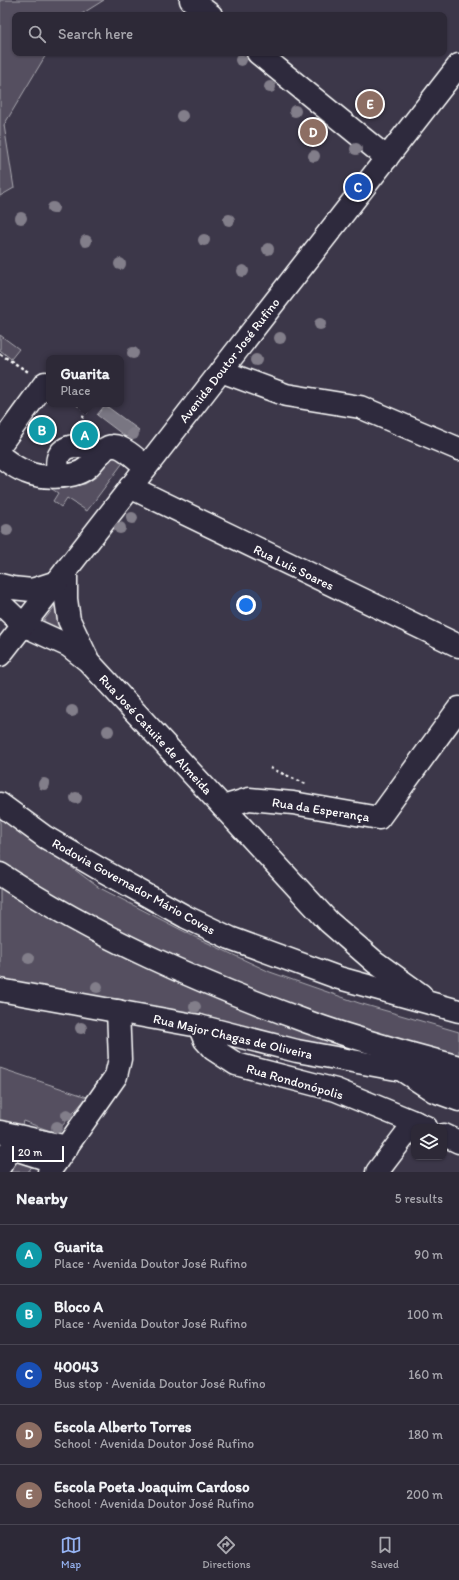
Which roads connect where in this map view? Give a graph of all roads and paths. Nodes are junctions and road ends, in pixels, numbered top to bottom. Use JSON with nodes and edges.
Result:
{"nodes":[{"id":1,"x":191,"y":0,"type":"edge"},
{"id":2,"x":207,"y":12,"type":"edge"},
{"id":3,"x":262,"y":56,"type":"edge"},
{"id":4,"x":457,"y":71,"type":"edge"},
{"id":5,"x":387,"y":158,"type":"junction"},
{"id":6,"x":0,"y":354,"type":"edge"},
{"id":7,"x":221,"y":371,"type":"junction"},
{"id":8,"x":45,"y":383,"type":"joint"},
{"id":9,"x":81,"y":407,"type":"edge"},
{"id":10,"x":85,"y":428,"type":"dead end"},
{"id":11,"x":0,"y":445,"type":"edge"},
{"id":12,"x":459,"y":449,"type":"edge"},
{"id":13,"x":0,"y":456,"type":"edge"},
{"id":14,"x":146,"y":466,"type":"junction"},
{"id":15,"x":130,"y":487,"type":"junction"},
{"id":16,"x":61,"y":576,"type":"junction"},
{"id":17,"x":0,"y":585,"type":"edge"},
{"id":18,"x":0,"y":603,"type":"edge"},
{"id":19,"x":23,"y":625,"type":"junction"},
{"id":20,"x":459,"y":646,"type":"edge"},
{"id":21,"x":0,"y":655,"type":"edge"},
{"id":22,"x":88,"y":661,"type":"junction"},
{"id":23,"x":459,"y":708,"type":"edge"},
{"id":24,"x":0,"y":804,"type":"edge"},
{"id":25,"x":223,"y":808,"type":"junction"},
{"id":26,"x":0,"y":874,"type":"edge"},
{"id":27,"x":0,"y":990,"type":"edge"},
{"id":28,"x":432,"y":1003,"type":"junction"},
{"id":29,"x":118,"y":1011,"type":"junction"},
{"id":30,"x":459,"y":1011,"type":"edge"},
{"id":31,"x":199,"y":1026,"type":"junction"},
{"id":32,"x":459,"y":1067,"type":"edge"},
{"id":33,"x":402,"y":1070,"type":"junction"},
{"id":34,"x":459,"y":1083,"type":"edge"},
{"id":35,"x":459,"y":1100,"type":"edge"},
{"id":36,"x":421,"y":1124,"type":"edge"},
{"id":37,"x":0,"y":1132,"type":"edge"},
{"id":38,"x":411,"y":1135,"type":"edge"},
{"id":39,"x":447,"y":1136,"type":"edge"},
{"id":40,"x":459,"y":1142,"type":"edge"},
{"id":41,"x":57,"y":1160,"type":"edge"},
{"id":42,"x":0,"y":1166,"type":"edge"},
{"id":43,"x":378,"y":1172,"type":"edge"}],
"edges":[{"from":1,"to":2,"type":"main road"},
{"from":3,"to":5,"type":"main road"},
{"from":4,"to":5,"type":"main road","name":"Avenida Doutor José Rufino"},
{"from":5,"to":7,"type":"main road","name":"Avenida Doutor José Rufino"},
{"from":6,"to":8,"type":"path"},
{"from":7,"to":12,"type":"main road"},
{"from":7,"to":14,"type":"main road","name":"Avenida Doutor José Rufino"},
{"from":8,"to":11,"type":"main road"},
{"from":9,"to":10,"type":"path"},
{"from":13,"to":14,"type":"main road"},
{"from":14,"to":15,"type":"main road","name":"Avenida Doutor José Rufino"},
{"from":15,"to":16,"type":"main road","name":"Avenida Doutor José Rufino"},
{"from":15,"to":20,"type":"main road","name":"Rua Luís Soares"},
{"from":16,"to":17,"type":"main road"},
{"from":16,"to":19,"type":"main road","name":"Avenida Doutor José Rufino"},
{"from":16,"to":22,"type":"main road","name":"Rua José Catuite de Almeida"},
{"from":18,"to":19,"type":"main road","name":"Rua José Catuite de Almeida"},
{"from":19,"to":21,"type":"main road","name":"Avenida Doutor José Rufino"},
{"from":19,"to":22,"type":"main road","name":"Rua José Catuite de Almeida"},
{"from":22,"to":25,"type":"main road","name":"Rua José Catuite de Almeida"},
{"from":23,"to":25,"type":"main road","name":"Rua da Esperança"},
{"from":24,"to":28,"type":"main road","name":"Rodovia Governador Mário Covas"},
{"from":25,"to":28,"type":"main road","name":"Rua José Catuite de Almeida"},
{"from":26,"to":32,"type":"main road"},
{"from":27,"to":29,"type":"main road","name":"Rua Major Chagas de Oliveira"},
{"from":28,"to":30,"type":"main road","name":"Rodovia Governador Mário Covas"},
{"from":29,"to":31,"type":"main road","name":"Rua Major Chagas de Oliveira"},
{"from":29,"to":41,"type":"main road"},
{"from":31,"to":33,"type":"main road","name":"Rua Major Chagas de Oliveira"},
{"from":31,"to":36,"type":"main road","name":"Rua Rondonópolis"},
{"from":33,"to":34,"type":"main road"},
{"from":33,"to":35,"type":"main road","name":"Rua Major Chagas de Oliveira"},
{"from":37,"to":41,"type":"main road"},
{"from":38,"to":43,"type":"main road"},
{"from":39,"to":40,"type":"main road"},
{"from":41,"to":42,"type":"main road"}]}
